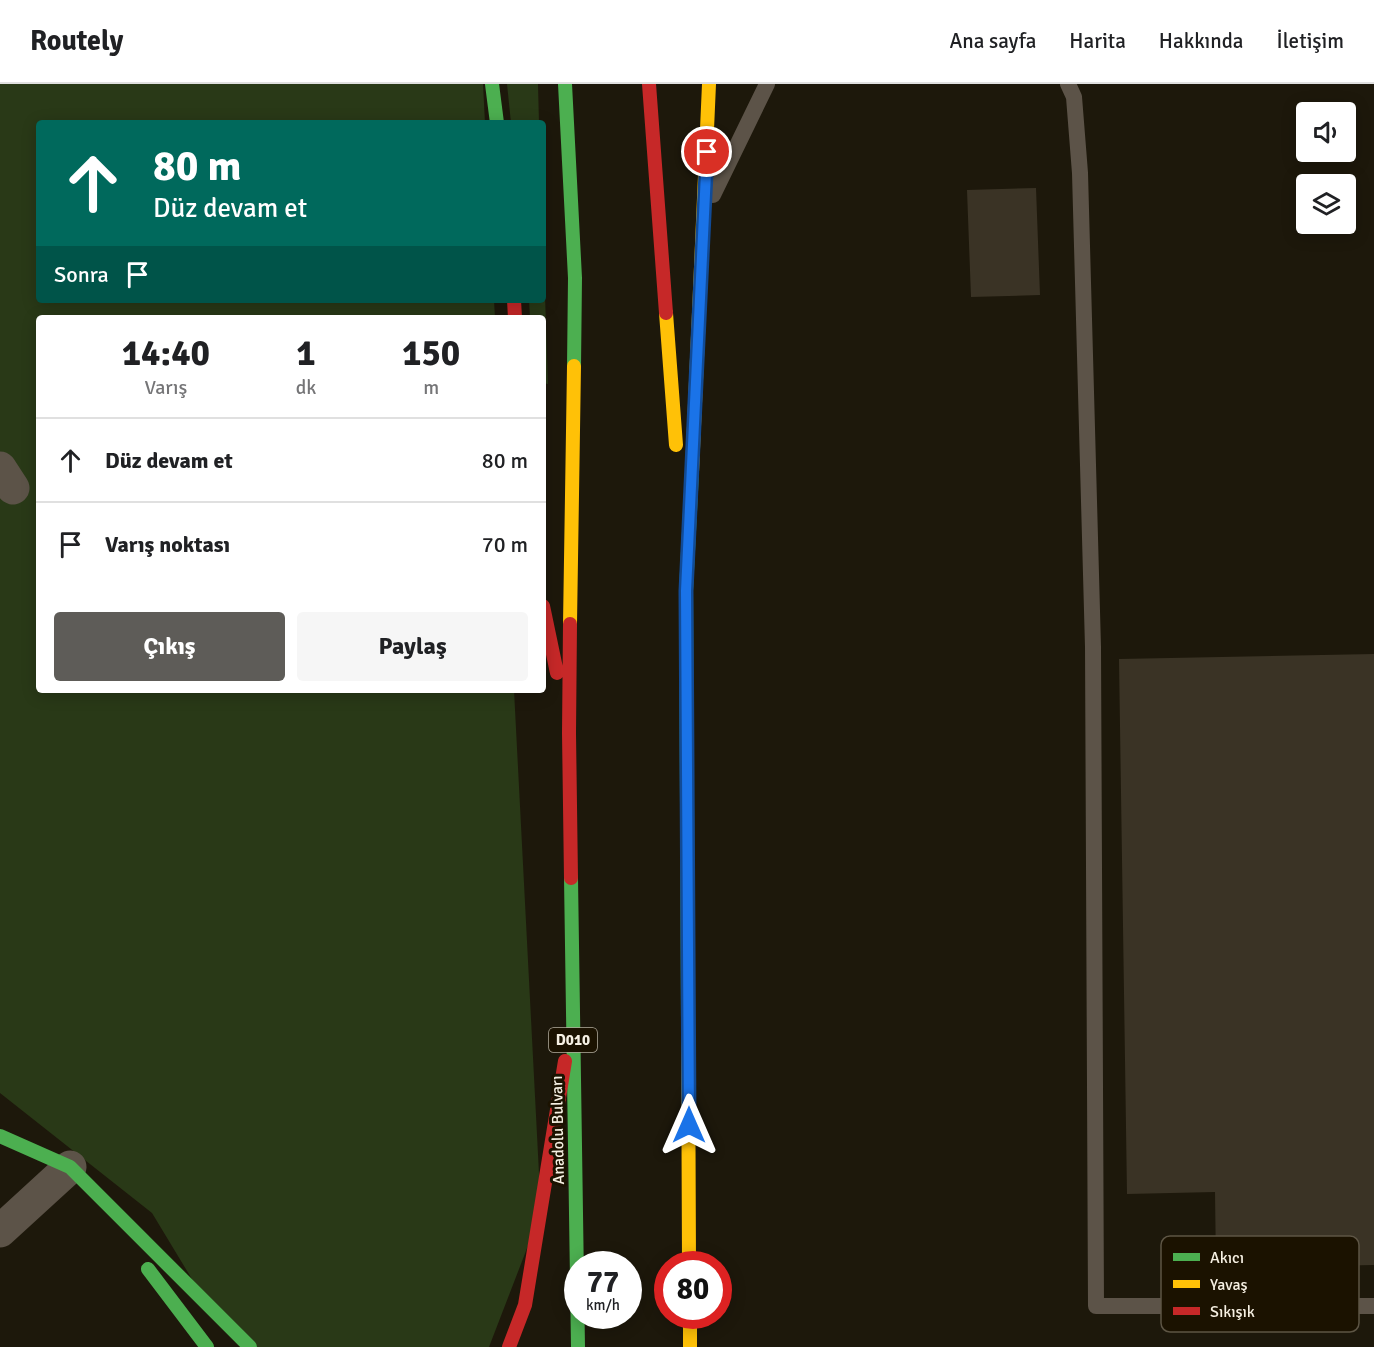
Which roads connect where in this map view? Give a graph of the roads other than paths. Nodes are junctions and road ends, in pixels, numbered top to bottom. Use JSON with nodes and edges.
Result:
{"nodes":[{"id":1,"x":492,"y":84,"type":"edge"},
{"id":2,"x":565,"y":84,"type":"edge"},
{"id":3,"x":649,"y":84,"type":"edge"},
{"id":4,"x":709,"y":84,"type":"edge"},
{"id":5,"x":768,"y":84,"type":"edge"},
{"id":6,"x":1068,"y":84,"type":"edge"},
{"id":7,"x":496,"y":120,"type":"edge"},
{"id":8,"x":704,"y":212,"type":"junction"},
{"id":9,"x":686,"y":591,"type":"junction"},
{"id":10,"x":546,"y":621,"type":"edge"},
{"id":11,"x":569,"y":733,"type":"junction"},
{"id":12,"x":573,"y":1015,"type":"junction"},
{"id":13,"x":0,"y":1136,"type":"edge"},
{"id":14,"x":70,"y":1167,"type":"junction"},
{"id":15,"x":0,"y":1231,"type":"edge"},
{"id":16,"x":689,"y":1251,"type":"edge"},
{"id":17,"x":1161,"y":1306,"type":"edge"},
{"id":18,"x":690,"y":1329,"type":"edge"},
{"id":19,"x":207,"y":1347,"type":"edge"},
{"id":20,"x":250,"y":1347,"type":"edge"},
{"id":21,"x":509,"y":1347,"type":"edge"},
{"id":22,"x":578,"y":1347,"type":"edge"},
{"id":23,"x":690,"y":1347,"type":"edge"}],
"edges":[{"from":1,"to":7,"type":"main road"},
{"from":2,"to":11,"type":"main road"},
{"from":3,"to":9,"type":"main road"},
{"from":4,"to":8,"type":"main road"},
{"from":5,"to":8,"type":"lane"},
{"from":6,"to":17,"type":"lane"},
{"from":8,"to":9,"type":"main road"},
{"from":9,"to":16,"type":"main road"},
{"from":10,"to":11,"type":"main road","number":"D010"},
{"from":11,"to":12,"type":"main road","name":"Anadolu Bulvarı","number":"D010"},
{"from":12,"to":21,"type":"main road"},
{"from":12,"to":22,"type":"main road","name":"Anadolu Bulvarı","number":"D010"},
{"from":13,"to":14,"type":"main road"},
{"from":14,"to":15,"type":"street"},
{"from":14,"to":19,"type":"main road"},
{"from":14,"to":20,"type":"main road"},
{"from":18,"to":23,"type":"main road"}]}
